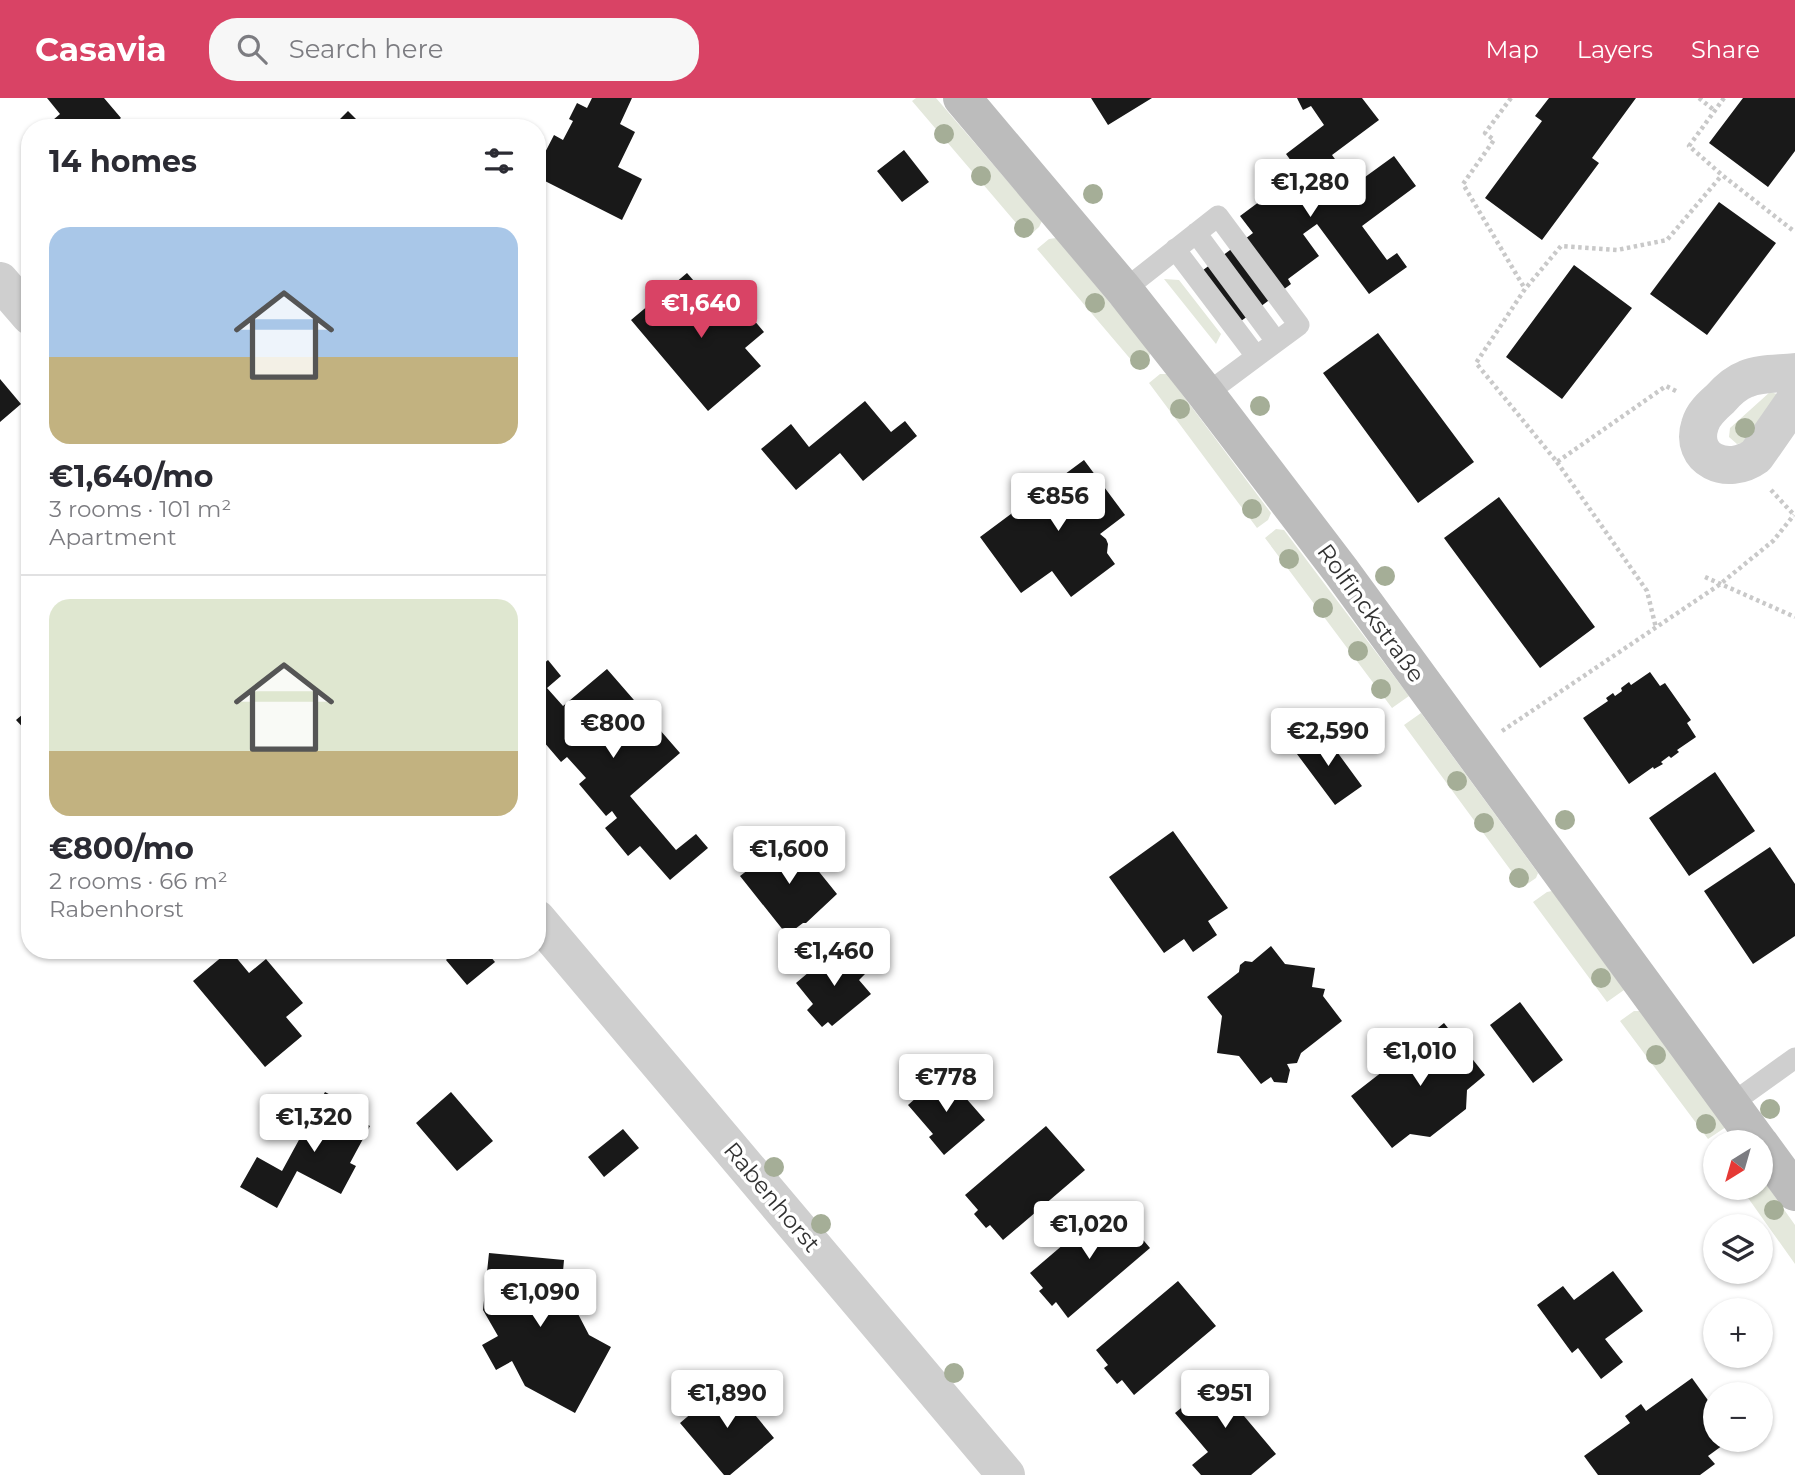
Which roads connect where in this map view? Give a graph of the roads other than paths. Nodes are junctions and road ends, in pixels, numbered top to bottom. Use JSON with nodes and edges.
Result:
{"nodes":[{"id":1,"x":962,"y":98,"type":"edge"},
{"id":2,"x":1175,"y":249,"type":"junction"},
{"id":3,"x":0,"y":281,"type":"edge"},
{"id":4,"x":1124,"y":290,"type":"junction"},
{"id":5,"x":21,"y":306,"type":"edge"},
{"id":6,"x":1256,"y":356,"type":"junction"},
{"id":7,"x":1795,"y":372,"type":"edge"},
{"id":8,"x":1206,"y":394,"type":"junction"},
{"id":9,"x":1795,"y":400,"type":"edge"},
{"id":10,"x":546,"y":930,"type":"edge"},
{"id":11,"x":1795,"y":1058,"type":"edge"},
{"id":12,"x":1731,"y":1104,"type":"junction"},
{"id":13,"x":1750,"y":1130,"type":"edge"},
{"id":14,"x":1773,"y":1162,"type":"edge"},
{"id":15,"x":1795,"y":1192,"type":"edge"},
{"id":16,"x":1006,"y":1475,"type":"edge"}],
"edges":[{"from":1,"to":4,"type":"main road","name":"Rolfinckstraße"},
{"from":2,"to":4,"type":"lane"},
{"from":2,"to":6,"type":"lane"},
{"from":2,"to":6,"type":"lane"},
{"from":3,"to":5,"type":"street"},
{"from":4,"to":8,"type":"main road","name":"Rolfinckstraße"},
{"from":6,"to":8,"type":"lane"},
{"from":7,"to":9,"type":"street"},
{"from":8,"to":12,"type":"main road","name":"Rolfinckstraße"},
{"from":10,"to":16,"type":"street","name":"Rabenhorst"},
{"from":11,"to":12,"type":"lane"},
{"from":12,"to":13,"type":"main road","name":"Rolfinckstraße"},
{"from":14,"to":15,"type":"main road","name":"Rolfinckstraße"}]}
